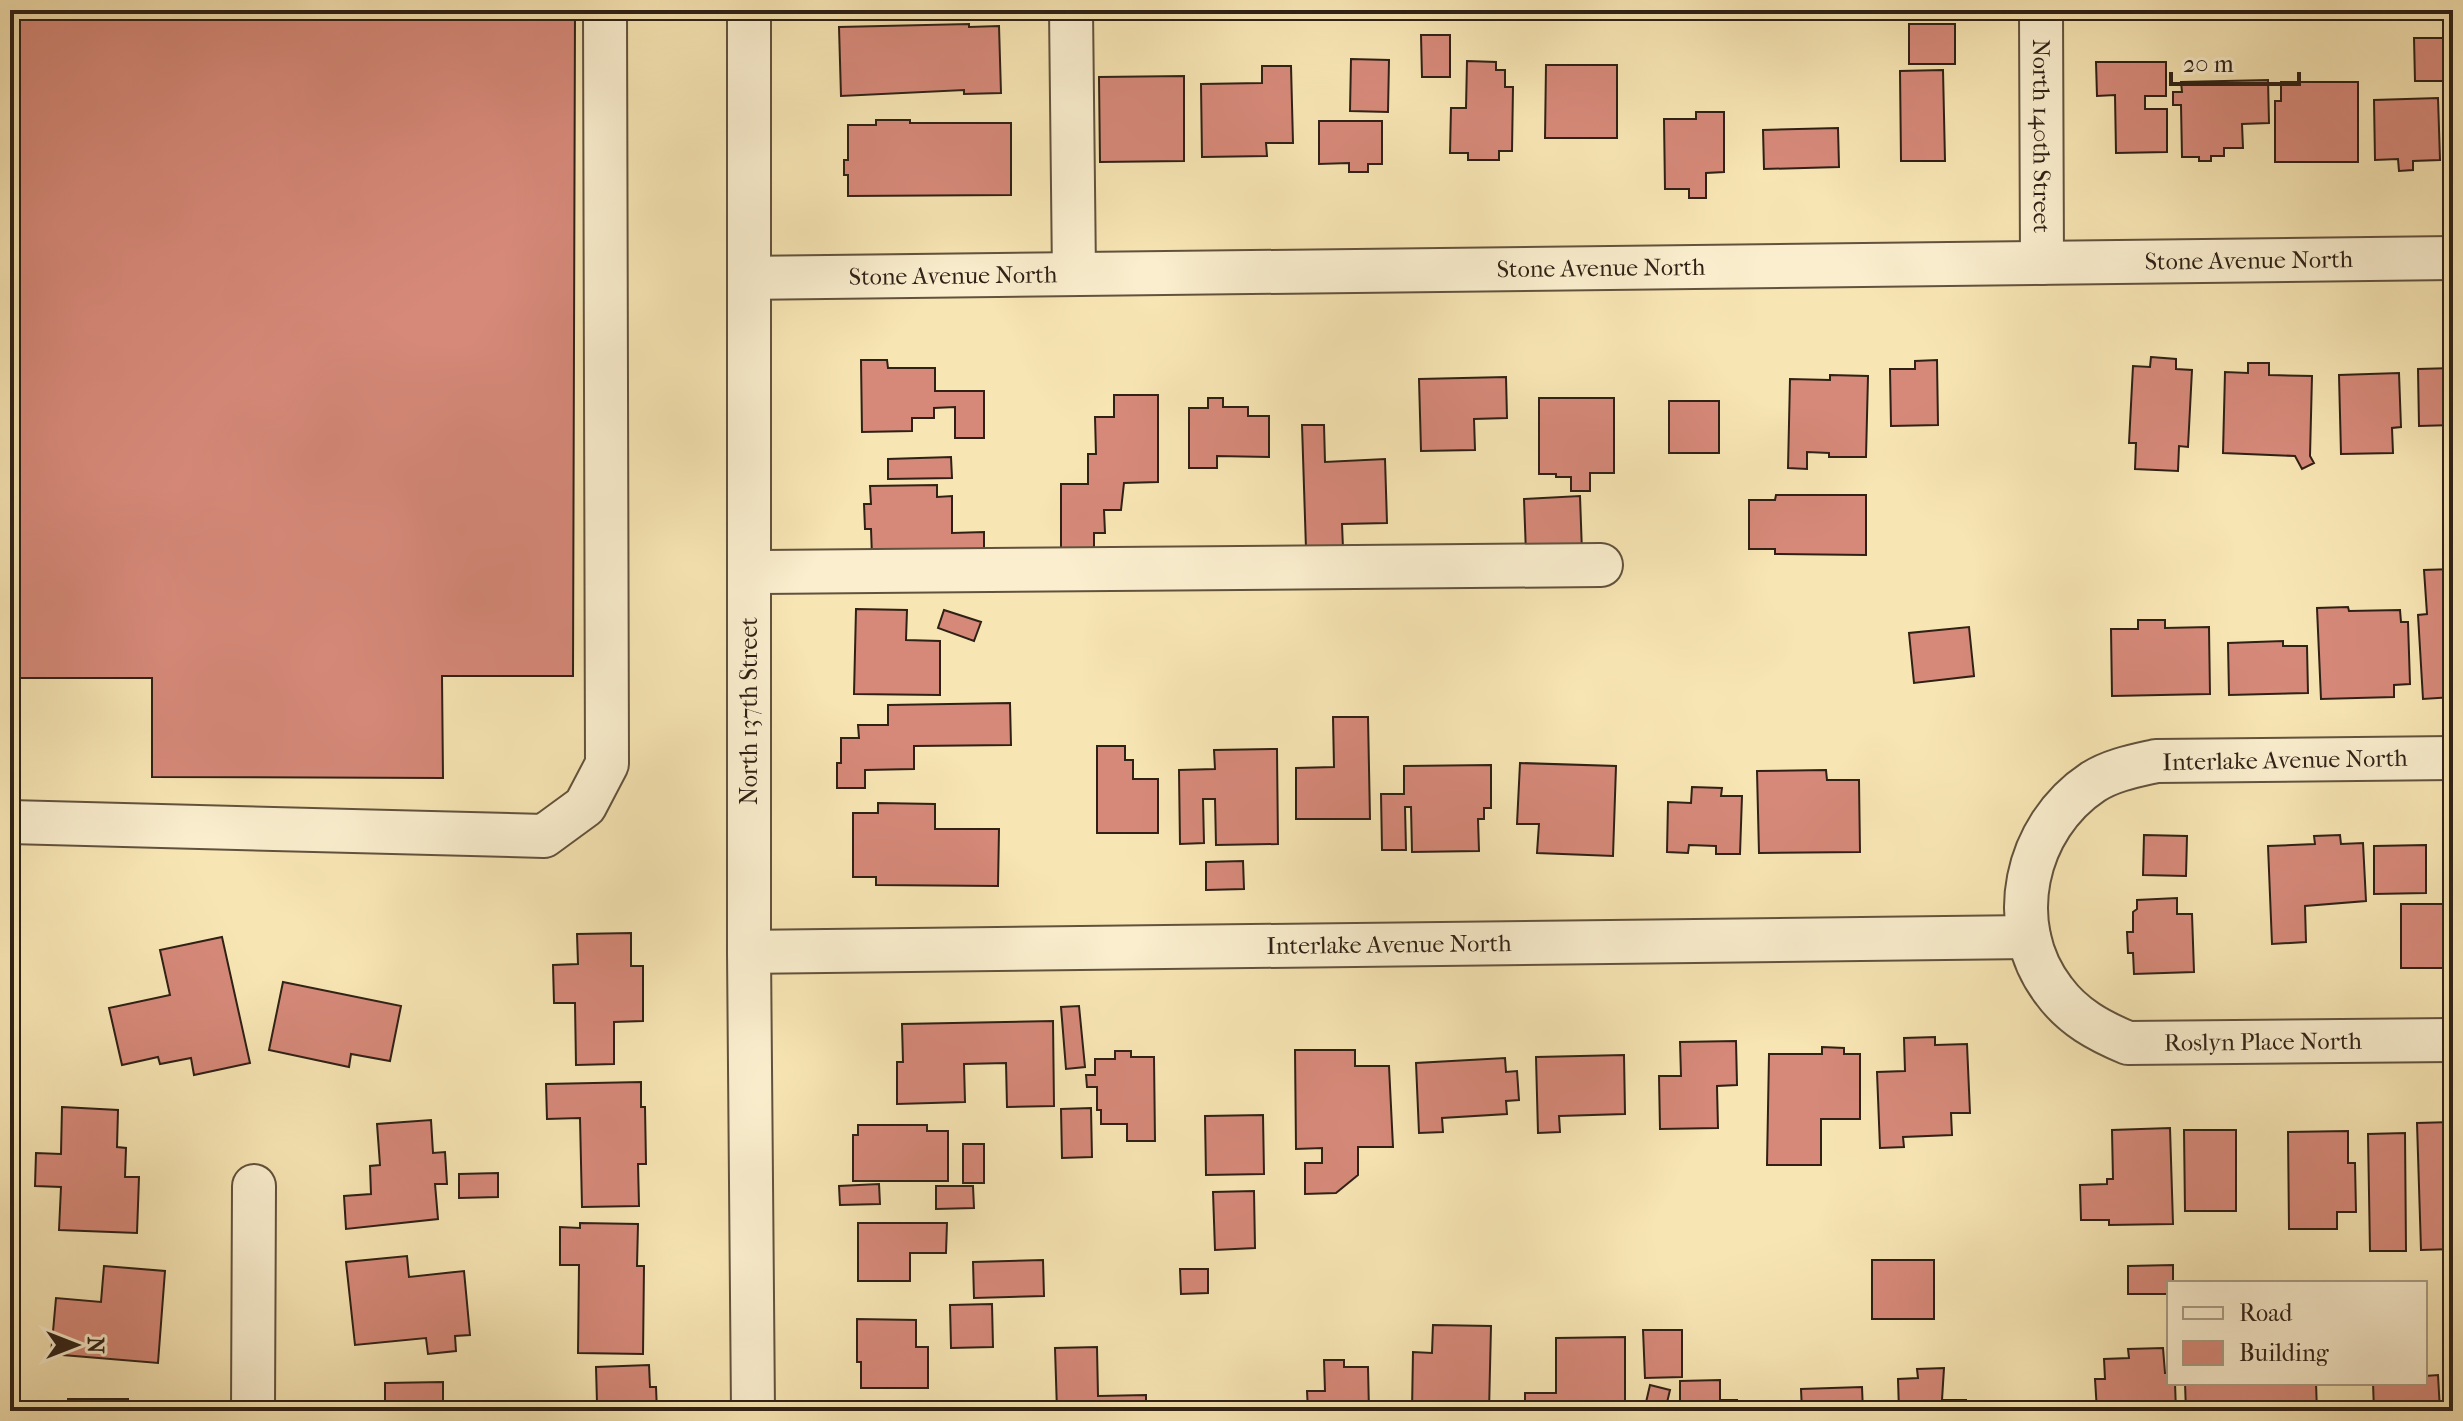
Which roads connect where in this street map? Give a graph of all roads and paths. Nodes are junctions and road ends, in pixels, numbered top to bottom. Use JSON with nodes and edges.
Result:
{"nodes":[{"id":1,"x":605,"y":10,"type":"edge"},
{"id":2,"x":749,"y":10,"type":"edge"},
{"id":3,"x":1071,"y":10,"type":"edge"},
{"id":4,"x":2041,"y":10,"type":"edge"},
{"id":5,"x":2453,"y":258,"type":"edge"},
{"id":6,"x":2042,"y":263,"type":"junction"},
{"id":7,"x":1074,"y":274,"type":"junction"},
{"id":8,"x":749,"y":278,"type":"junction"},
{"id":9,"x":1601,"y":565,"type":"dead end"},
{"id":10,"x":749,"y":572,"type":"junction"},
{"id":11,"x":2453,"y":758,"type":"edge"},
{"id":12,"x":10,"y":822,"type":"edge"},
{"id":13,"x":2029,"y":937,"type":"junction"},
{"id":14,"x":749,"y":952,"type":"junction"},
{"id":15,"x":2453,"y":1040,"type":"edge"},
{"id":16,"x":254,"y":1186,"type":"dead end"},
{"id":17,"x":253,"y":1411,"type":"edge"},
{"id":18,"x":753,"y":1411,"type":"edge"}],
"edges":[{"from":1,"to":12,"type":"street"},
{"from":2,"to":8,"type":"street","name":"North 137th Street"},
{"from":3,"to":7,"type":"street"},
{"from":4,"to":6,"type":"street","name":"North 140th Street"},
{"from":5,"to":6,"type":"street","name":"Stone Avenue North"},
{"from":6,"to":7,"type":"street","name":"Stone Avenue North"},
{"from":7,"to":8,"type":"street","name":"Stone Avenue North"},
{"from":8,"to":10,"type":"street","name":"North 137th Street"},
{"from":9,"to":10,"type":"street"},
{"from":10,"to":14,"type":"street","name":"North 137th Street"},
{"from":11,"to":13,"type":"street","name":"Interlake Avenue North"},
{"from":13,"to":14,"type":"street","name":"Interlake Avenue North"},
{"from":13,"to":15,"type":"street","name":"Roslyn Place North"},
{"from":14,"to":18,"type":"street","name":"North 137th Street"},
{"from":16,"to":17,"type":"street"}]}
